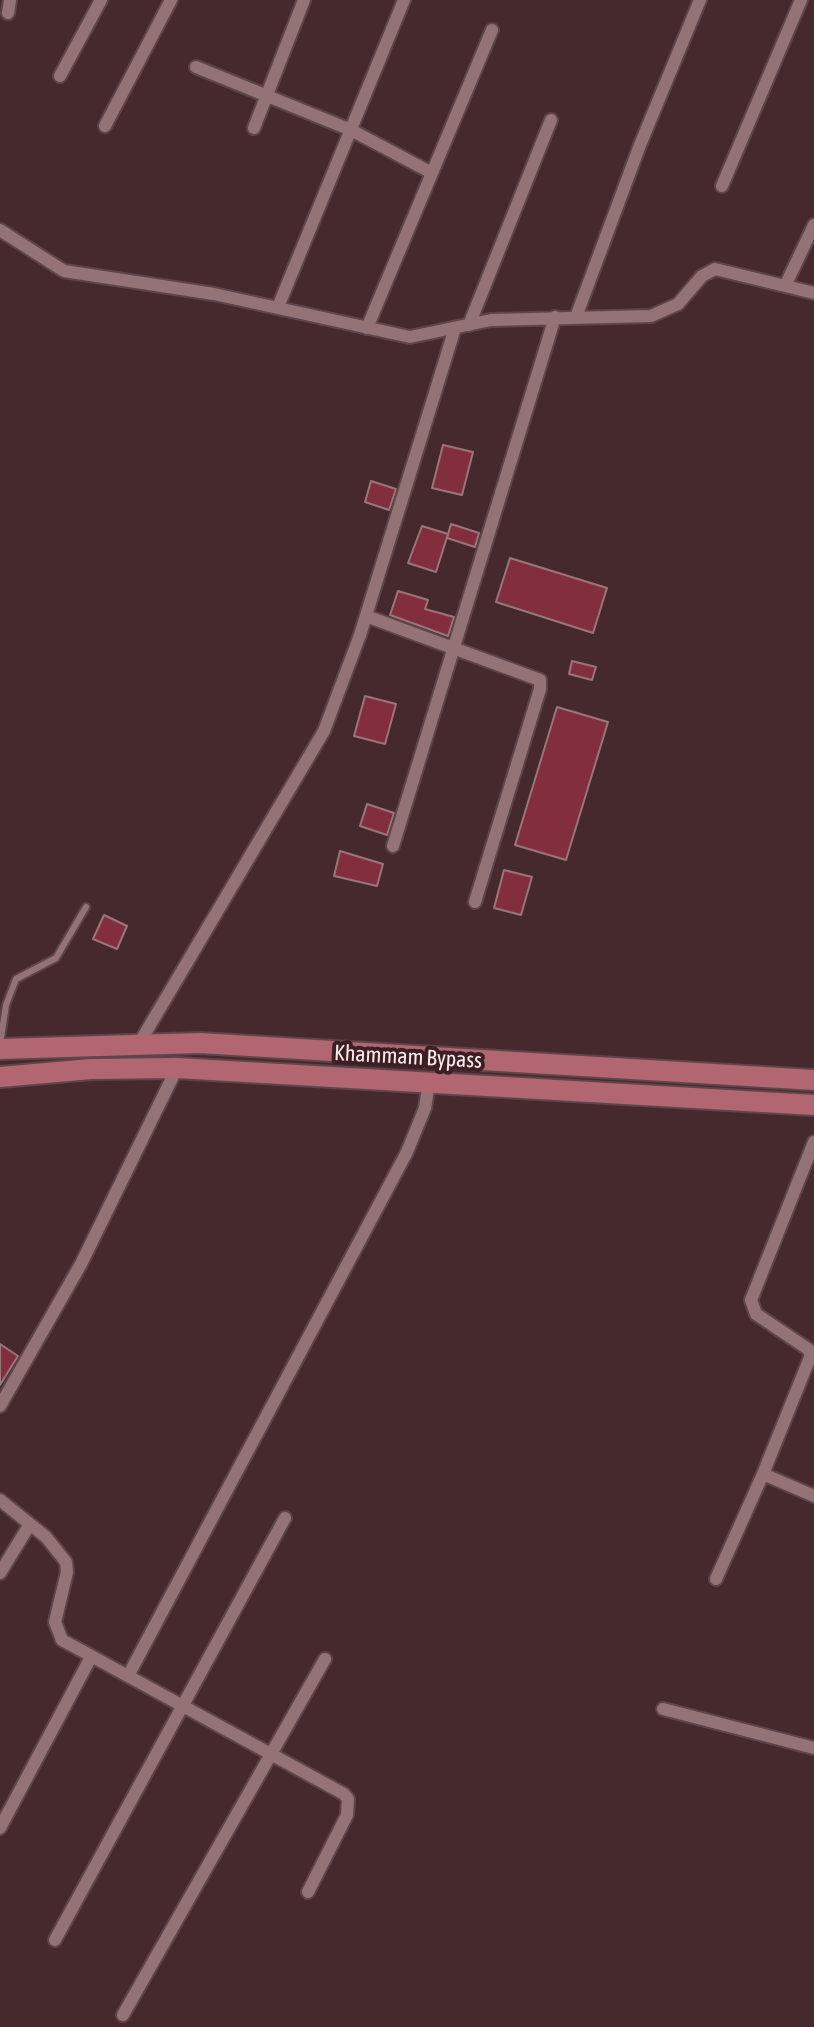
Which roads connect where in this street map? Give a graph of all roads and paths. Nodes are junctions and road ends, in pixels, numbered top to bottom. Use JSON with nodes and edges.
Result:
{"nodes":[{"id":1,"x":101,"y":0,"type":"edge"},
{"id":2,"x":171,"y":0,"type":"edge"},
{"id":3,"x":304,"y":0,"type":"edge"},
{"id":4,"x":404,"y":0,"type":"edge"},
{"id":5,"x":700,"y":0,"type":"edge"},
{"id":6,"x":801,"y":0,"type":"edge"},
{"id":7,"x":492,"y":30,"type":"dead end"},
{"id":8,"x":196,"y":67,"type":"dead end"},
{"id":9,"x":60,"y":76,"type":"dead end"},
{"id":10,"x":267,"y":95,"type":"junction"},
{"id":11,"x":551,"y":120,"type":"dead end"},
{"id":12,"x":105,"y":126,"type":"dead end"},
{"id":13,"x":254,"y":128,"type":"dead end"},
{"id":14,"x":351,"y":130,"type":"junction"},
{"id":15,"x":432,"y":173,"type":"junction"},
{"id":16,"x":722,"y":186,"type":"dead end"},
{"id":17,"x":814,"y":225,"type":"edge"},
{"id":18,"x":0,"y":230,"type":"edge"},
{"id":19,"x":786,"y":284,"type":"junction"},
{"id":20,"x":814,"y":293,"type":"edge"},
{"id":21,"x":278,"y":307,"type":"junction"},
{"id":22,"x":555,"y":317,"type":"junction"},
{"id":23,"x":576,"y":317,"type":"junction"},
{"id":24,"x":469,"y":325,"type":"junction"},
{"id":25,"x":367,"y":328,"type":"junction"},
{"id":26,"x":455,"y":328,"type":"junction"},
{"id":27,"x":366,"y":616,"type":"junction"},
{"id":28,"x":455,"y":647,"type":"junction"},
{"id":29,"x":393,"y":846,"type":"dead end"},
{"id":30,"x":475,"y":902,"type":"dead end"},
{"id":31,"x":86,"y":907,"type":"dead end"},
{"id":32,"x":140,"y":1042,"type":"junction"},
{"id":33,"x":0,"y":1046,"type":"edge"},
{"id":34,"x":340,"y":1049,"type":"junction"},
{"id":35,"x":177,"y":1068,"type":"junction"},
{"id":36,"x":340,"y":1076,"type":"junction"},
{"id":37,"x":0,"y":1077,"type":"edge"},
{"id":38,"x":814,"y":1080,"type":"edge"},
{"id":39,"x":429,"y":1082,"type":"junction"},
{"id":40,"x":814,"y":1105,"type":"edge"},
{"id":41,"x":814,"y":1142,"type":"edge"},
{"id":42,"x":0,"y":1406,"type":"edge"},
{"id":43,"x":763,"y":1474,"type":"junction"},
{"id":44,"x":814,"y":1496,"type":"edge"},
{"id":45,"x":0,"y":1500,"type":"edge"},
{"id":46,"x":285,"y":1518,"type":"dead end"},
{"id":47,"x":30,"y":1524,"type":"junction"},
{"id":48,"x":0,"y":1573,"type":"edge"},
{"id":49,"x":716,"y":1579,"type":"dead end"},
{"id":50,"x":91,"y":1657,"type":"junction"},
{"id":51,"x":325,"y":1659,"type":"dead end"},
{"id":52,"x":128,"y":1676,"type":"junction"},
{"id":53,"x":180,"y":1706,"type":"junction"},
{"id":54,"x":663,"y":1709,"type":"dead end"},
{"id":55,"x":814,"y":1748,"type":"edge"},
{"id":56,"x":271,"y":1753,"type":"junction"},
{"id":57,"x":0,"y":1828,"type":"edge"},
{"id":58,"x":308,"y":1892,"type":"dead end"},
{"id":59,"x":55,"y":1940,"type":"dead end"},
{"id":60,"x":123,"y":2015,"type":"dead end"}],
"edges":[{"from":1,"to":9,"type":"street"},
{"from":2,"to":12,"type":"street"},
{"from":3,"to":10,"type":"street"},
{"from":4,"to":14,"type":"street"},
{"from":5,"to":23,"type":"street"},
{"from":6,"to":16,"type":"street"},
{"from":7,"to":15,"type":"street"},
{"from":8,"to":10,"type":"street"},
{"from":10,"to":13,"type":"street"},
{"from":10,"to":14,"type":"street"},
{"from":11,"to":24,"type":"street"},
{"from":14,"to":15,"type":"street"},
{"from":14,"to":21,"type":"street"},
{"from":15,"to":25,"type":"street"},
{"from":17,"to":19,"type":"street"},
{"from":18,"to":21,"type":"street"},
{"from":19,"to":20,"type":"street"},
{"from":19,"to":23,"type":"street"},
{"from":21,"to":25,"type":"street"},
{"from":22,"to":23,"type":"street"},
{"from":22,"to":24,"type":"street"},
{"from":22,"to":28,"type":"street"},
{"from":24,"to":26,"type":"street"},
{"from":25,"to":26,"type":"street"},
{"from":26,"to":27,"type":"street"},
{"from":27,"to":28,"type":"street"},
{"from":27,"to":32,"type":"street"},
{"from":28,"to":29,"type":"street"},
{"from":28,"to":30,"type":"street"},
{"from":31,"to":33,"type":"lane"},
{"from":32,"to":33,"type":"highway","name":"Khammam Bypass"},
{"from":32,"to":34,"type":"highway","name":"Khammam Bypass"},
{"from":34,"to":36,"type":"highway"},
{"from":34,"to":38,"type":"highway","name":"Khammam Bypass"},
{"from":35,"to":36,"type":"highway","name":"Khammam Bypass"},
{"from":35,"to":37,"type":"highway","name":"Khammam Bypass"},
{"from":35,"to":42,"type":"street"},
{"from":36,"to":39,"type":"highway","name":"Khammam Bypass"},
{"from":39,"to":40,"type":"highway","name":"Khammam Bypass"},
{"from":39,"to":52,"type":"street"},
{"from":41,"to":43,"type":"street"},
{"from":43,"to":44,"type":"street"},
{"from":43,"to":49,"type":"street"},
{"from":45,"to":47,"type":"street"},
{"from":46,"to":53,"type":"street"},
{"from":47,"to":48,"type":"street"},
{"from":47,"to":50,"type":"street"},
{"from":50,"to":52,"type":"street"},
{"from":50,"to":57,"type":"street"},
{"from":51,"to":56,"type":"street"},
{"from":52,"to":53,"type":"street"},
{"from":53,"to":56,"type":"street"},
{"from":53,"to":59,"type":"street"},
{"from":54,"to":55,"type":"street"},
{"from":56,"to":58,"type":"street"},
{"from":56,"to":60,"type":"street"}]}
